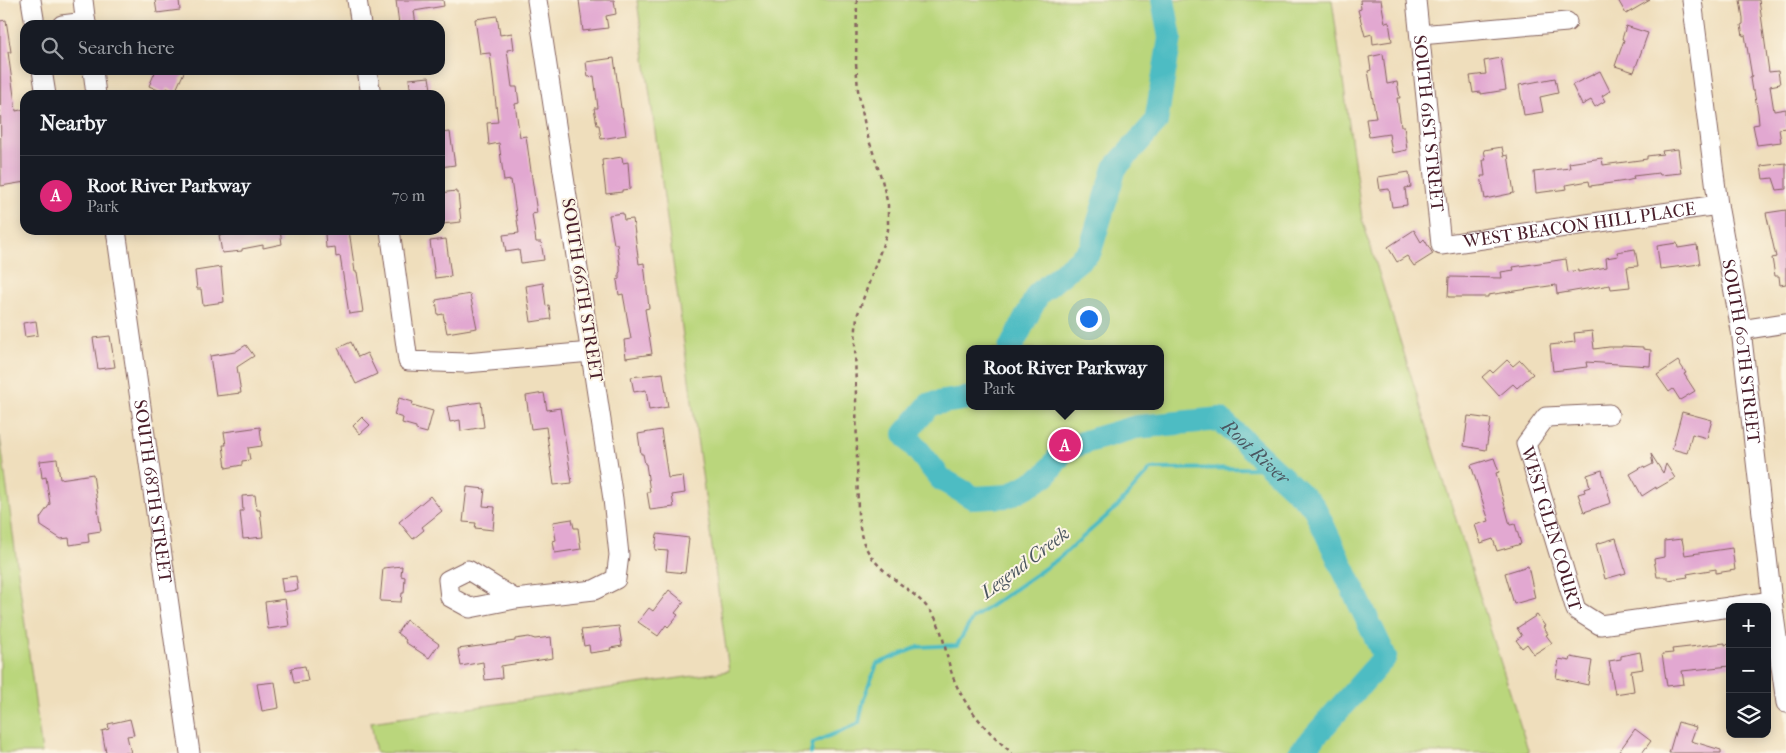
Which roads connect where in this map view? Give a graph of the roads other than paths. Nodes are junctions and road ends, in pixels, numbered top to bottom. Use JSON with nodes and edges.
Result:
{"nodes":[{"id":1,"x":31,"y":0,"type":"edge"},
{"id":2,"x":83,"y":0,"type":"edge"},
{"id":3,"x":357,"y":0,"type":"edge"},
{"id":4,"x":538,"y":0,"type":"edge"},
{"id":5,"x":1416,"y":0,"type":"edge"},
{"id":6,"x":1692,"y":0,"type":"edge"},
{"id":7,"x":34,"y":20,"type":"edge"},
{"id":8,"x":86,"y":20,"type":"edge"},
{"id":9,"x":360,"y":20,"type":"edge"},
{"id":10,"x":1567,"y":22,"type":"dead end"},
{"id":11,"x":1420,"y":35,"type":"junction"},
{"id":12,"x":43,"y":75,"type":"edge"},
{"id":13,"x":94,"y":75,"type":"edge"},
{"id":14,"x":368,"y":75,"type":"edge"},
{"id":15,"x":45,"y":90,"type":"edge"},
{"id":16,"x":95,"y":90,"type":"edge"},
{"id":17,"x":370,"y":90,"type":"edge"},
{"id":18,"x":1718,"y":205,"type":"junction"},
{"id":19,"x":117,"y":235,"type":"edge"},
{"id":20,"x":391,"y":235,"type":"edge"},
{"id":21,"x":1441,"y":245,"type":"joint"},
{"id":22,"x":1786,"y":324,"type":"edge"},
{"id":23,"x":1741,"y":330,"type":"junction"},
{"id":24,"x":591,"y":352,"type":"junction"},
{"id":25,"x":1609,"y":414,"type":"dead end"},
{"id":26,"x":515,"y":599,"type":"dead end"},
{"id":27,"x":1772,"y":601,"type":"junction"},
{"id":28,"x":1758,"y":603,"type":"edge"},
{"id":29,"x":1726,"y":608,"type":"edge"},
{"id":30,"x":1786,"y":703,"type":"edge"},
{"id":31,"x":190,"y":753,"type":"edge"}],
"edges":[{"from":1,"to":7,"type":"street"},
{"from":2,"to":8,"type":"street"},
{"from":3,"to":9,"type":"street"},
{"from":4,"to":24,"type":"street","name":"SOUTH 66TH STREET"},
{"from":5,"to":11,"type":"street","name":"SOUTH 61ST STREET"},
{"from":6,"to":18,"type":"street","name":"SOUTH 60TH STREET"},
{"from":10,"to":11,"type":"street"},
{"from":11,"to":21,"type":"street","name":"SOUTH 61ST STREET"},
{"from":12,"to":15,"type":"street"},
{"from":13,"to":16,"type":"street"},
{"from":14,"to":17,"type":"street"},
{"from":18,"to":21,"type":"street","name":"WEST BEACON HILL PLACE"},
{"from":18,"to":23,"type":"street","name":"SOUTH 60TH STREET"},
{"from":19,"to":31,"type":"street","name":"SOUTH 68TH STREET"},
{"from":20,"to":24,"type":"street"},
{"from":22,"to":23,"type":"street"},
{"from":23,"to":27,"type":"street","name":"SOUTH 60TH STREET"},
{"from":24,"to":26,"type":"street","name":"SOUTH 66TH STREET"},
{"from":25,"to":29,"type":"street","name":"WEST GLEN COURT"},
{"from":27,"to":28,"type":"street","name":"WEST GLEN COURT"},
{"from":27,"to":30,"type":"street","name":"SOUTH 60TH STREET"}]}
